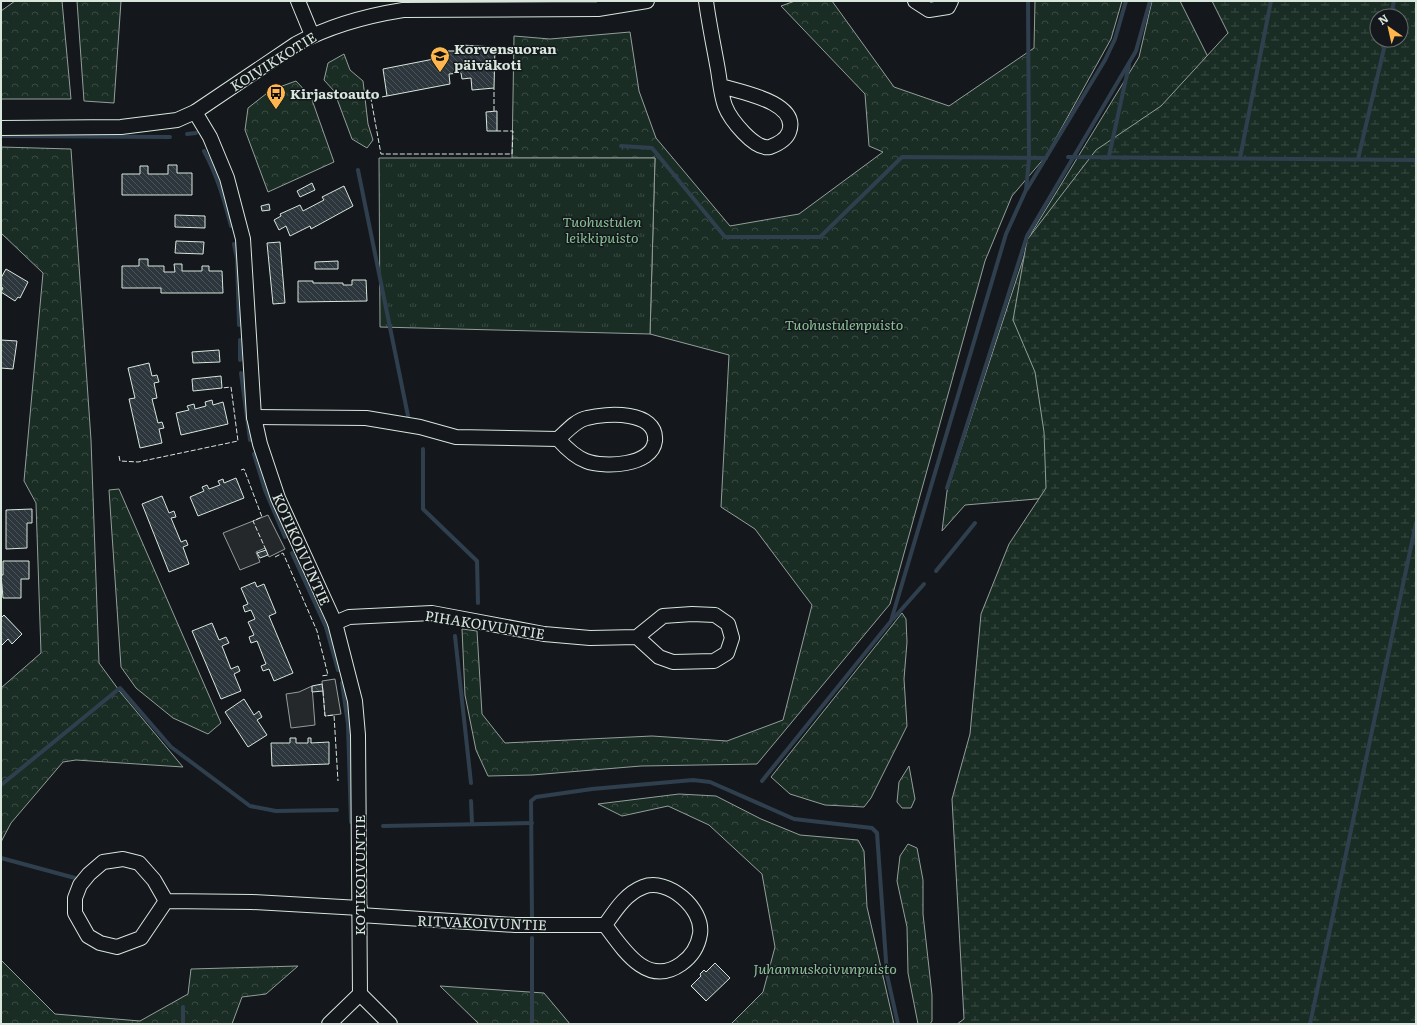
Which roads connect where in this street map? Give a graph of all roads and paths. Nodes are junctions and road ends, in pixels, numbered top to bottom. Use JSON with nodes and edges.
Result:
{"nodes":[{"id":1,"x":298,"y":1,"type":"edge"},
{"id":2,"x":647,"y":1,"type":"edge"},
{"id":3,"x":706,"y":1,"type":"edge"},
{"id":4,"x":915,"y":1,"type":"edge"},
{"id":5,"x":951,"y":1,"type":"edge"},
{"id":6,"x":484,"y":6,"type":"edge"},
{"id":7,"x":312,"y":35,"type":"junction"},
{"id":8,"x":721,"y":86,"type":"junction"},
{"id":9,"x":194,"y":112,"type":"junction"},
{"id":10,"x":1,"y":128,"type":"edge"},
{"id":11,"x":254,"y":417,"type":"junction"},
{"id":12,"x":558,"y":439,"type":"junction"},
{"id":13,"x":335,"y":623,"type":"junction"},
{"id":14,"x":637,"y":637,"type":"junction"},
{"id":15,"x":166,"y":901,"type":"junction"},
{"id":16,"x":360,"y":911,"type":"junction"},
{"id":17,"x":605,"y":926,"type":"junction"},
{"id":18,"x":360,"y":994,"type":"junction"},
{"id":19,"x":329,"y":1024,"type":"edge"},
{"id":20,"x":390,"y":1024,"type":"edge"}],
"edges":[{"from":1,"to":7,"type":"street"},
{"from":2,"to":6,"type":"street","name":"KOIVIKKOTIE"},
{"from":3,"to":8,"type":"street"},
{"from":4,"to":5,"type":"street"},
{"from":6,"to":7,"type":"street","name":"KOIVIKKOTIE"},
{"from":7,"to":9,"type":"street","name":"KOIVIKKOTIE"},
{"from":8,"to":8,"type":"street"},
{"from":9,"to":10,"type":"street","name":"KOIVIKKOTIE"},
{"from":9,"to":11,"type":"street","name":"KOTIKOIVUNTIE"},
{"from":11,"to":12,"type":"street"},
{"from":11,"to":13,"type":"street","name":"KOTIKOIVUNTIE"},
{"from":12,"to":12,"type":"street"},
{"from":13,"to":14,"type":"street","name":"PIHAKOIVUNTIE"},
{"from":13,"to":16,"type":"street","name":"KOTIKOIVUNTIE"},
{"from":14,"to":14,"type":"street"},
{"from":15,"to":15,"type":"street"},
{"from":15,"to":16,"type":"street","name":"RITVAKOIVUNTIE"},
{"from":16,"to":17,"type":"street","name":"RITVAKOIVUNTIE"},
{"from":16,"to":18,"type":"street","name":"KOTIKOIVUNTIE"},
{"from":17,"to":17,"type":"street"},
{"from":18,"to":19,"type":"street"},
{"from":18,"to":20,"type":"street"}]}
